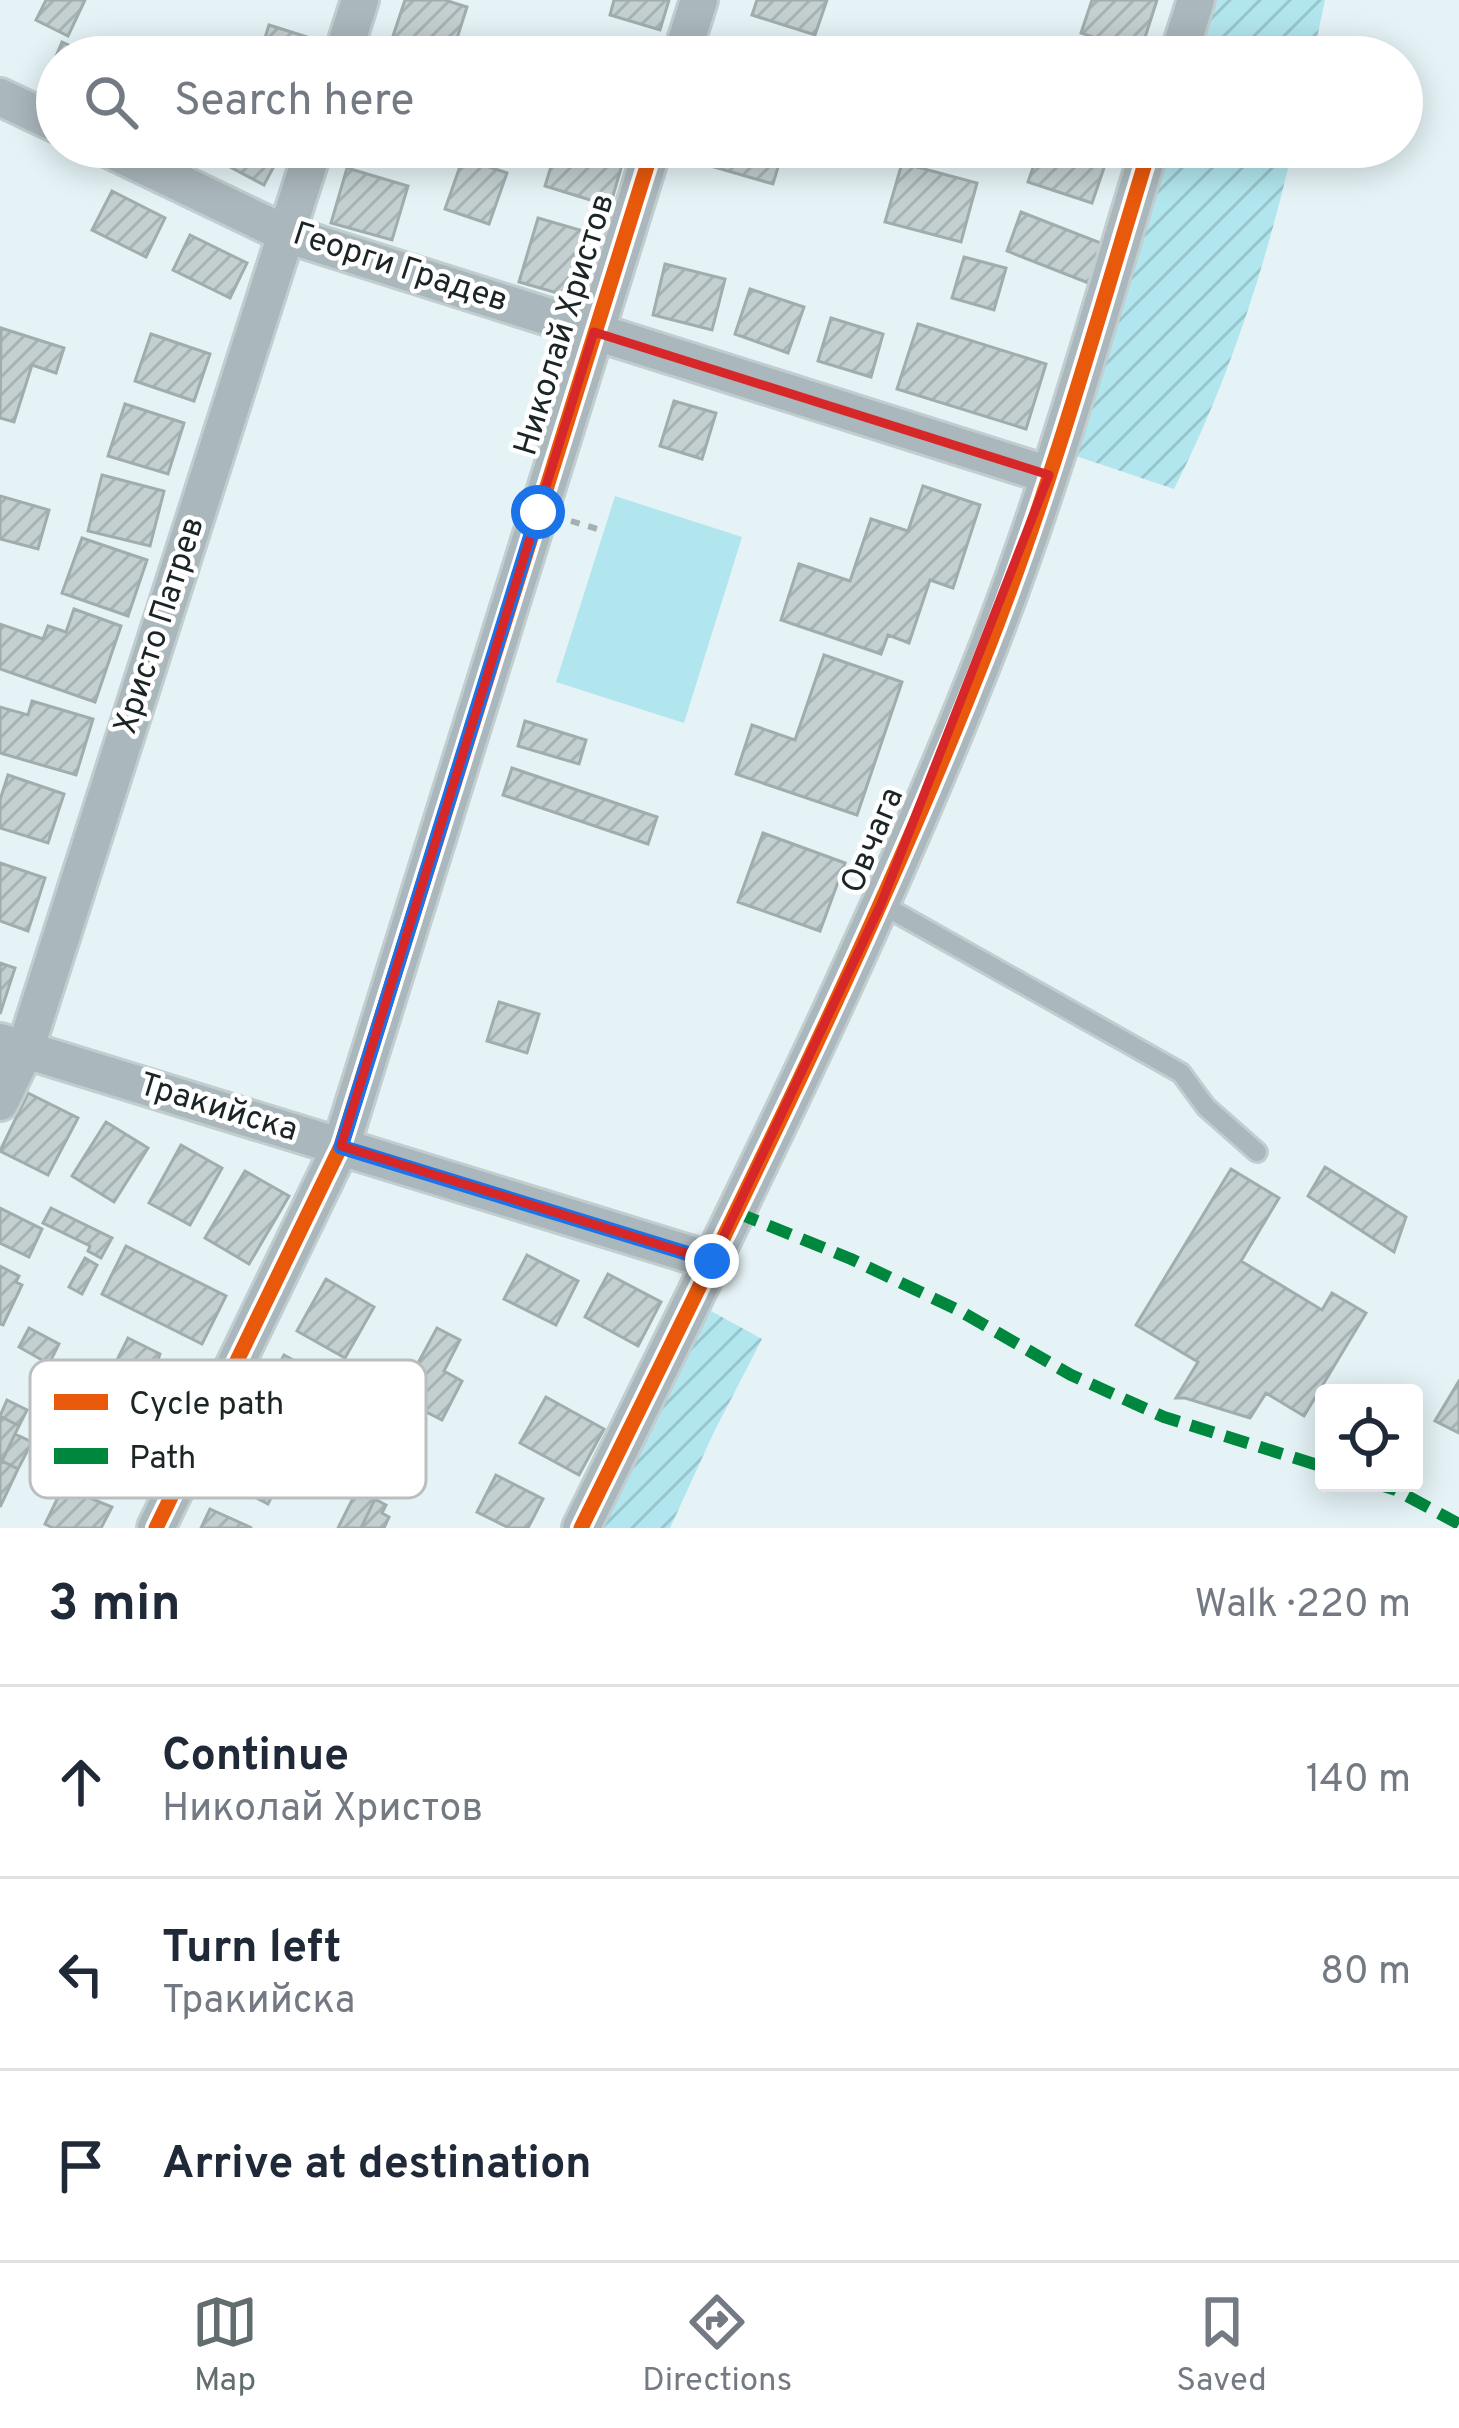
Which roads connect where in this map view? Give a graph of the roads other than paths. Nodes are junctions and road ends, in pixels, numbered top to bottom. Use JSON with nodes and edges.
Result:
{"nodes":[{"id":1,"x":360,"y":0,"type":"edge"},
{"id":2,"x":699,"y":0,"type":"edge"},
{"id":3,"x":1196,"y":0,"type":"edge"},
{"id":4,"x":349,"y":36,"type":"edge"},
{"id":5,"x":688,"y":36,"type":"edge"},
{"id":6,"x":1185,"y":36,"type":"edge"},
{"id":7,"x":0,"y":97,"type":"edge"},
{"id":8,"x":36,"y":114,"type":"edge"},
{"id":9,"x":149,"y":168,"type":"edge"},
{"id":10,"x":307,"y":168,"type":"edge"},
{"id":11,"x":646,"y":168,"type":"edge"},
{"id":12,"x":1144,"y":168,"type":"edge"},
{"id":13,"x":286,"y":233,"type":"junction"},
{"id":14,"x":594,"y":332,"type":"junction"},
{"id":15,"x":1049,"y":475,"type":"junction"},
{"id":16,"x":880,"y":904,"type":"junction"},
{"id":17,"x":12,"y":1046,"type":"edge"},
{"id":18,"x":0,"y":1102,"type":"edge"},
{"id":19,"x":341,"y":1147,"type":"junction"},
{"id":20,"x":1257,"y":1152,"type":"dead end"},
{"id":21,"x":712,"y":1261,"type":"junction"},
{"id":22,"x":238,"y":1360,"type":"edge"},
{"id":23,"x":171,"y":1498,"type":"edge"},
{"id":24,"x":156,"y":1528,"type":"edge"},
{"id":25,"x":581,"y":1528,"type":"edge"}],
"edges":[{"from":1,"to":4,"type":"street"},
{"from":2,"to":5,"type":"street"},
{"from":3,"to":6,"type":"street"},
{"from":7,"to":8,"type":"street"},
{"from":9,"to":13,"type":"street","name":"Георги Градев"},
{"from":10,"to":13,"type":"street","name":"Христо Патрев"},
{"from":11,"to":14,"type":"street","name":"Николай Христов"},
{"from":12,"to":15,"type":"street","name":"Овчага"},
{"from":13,"to":14,"type":"street","name":"Георги Градев"},
{"from":13,"to":17,"type":"street","name":"Христо Патрев"},
{"from":14,"to":15,"type":"street","name":"Георги Градев"},
{"from":14,"to":19,"type":"street","name":"Николай Христов"},
{"from":15,"to":16,"type":"street","name":"Овчага"},
{"from":16,"to":20,"type":"lane"},
{"from":16,"to":21,"type":"street","name":"Овчага"},
{"from":17,"to":18,"type":"street","name":"Христо Патрев"},
{"from":17,"to":19,"type":"street","name":"Тракийска"},
{"from":19,"to":21,"type":"street","name":"Тракийска"},
{"from":19,"to":22,"type":"street","name":"Николай Христов"},
{"from":21,"to":25,"type":"street","name":"Овчага"},
{"from":23,"to":24,"type":"street","name":"Николай Христов"}]}
